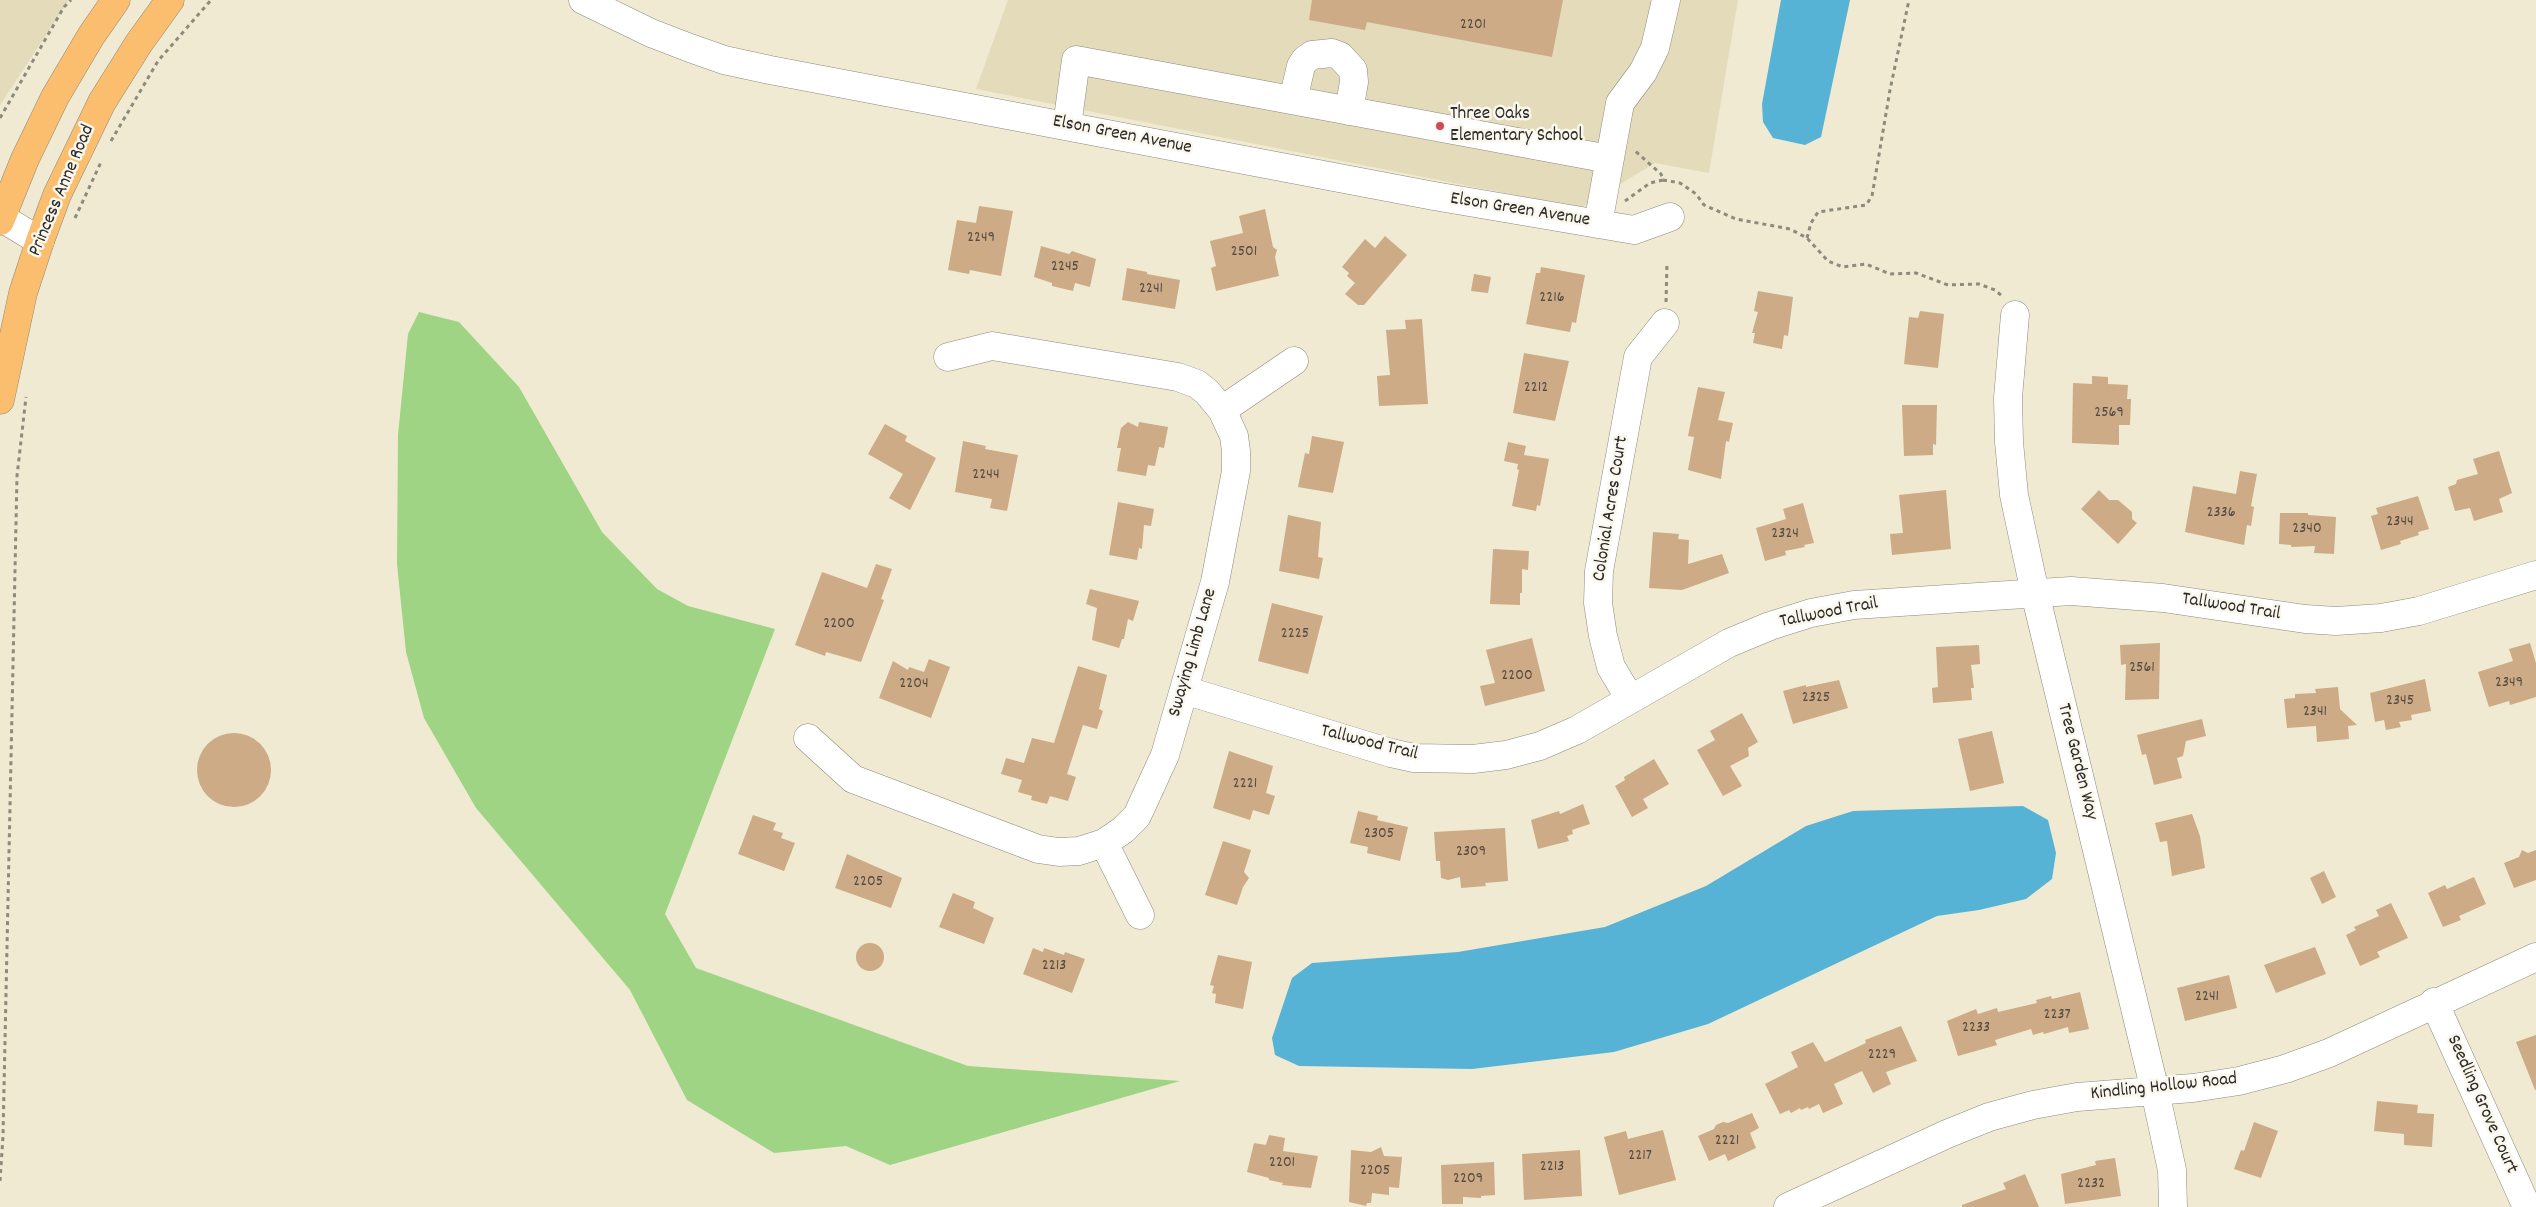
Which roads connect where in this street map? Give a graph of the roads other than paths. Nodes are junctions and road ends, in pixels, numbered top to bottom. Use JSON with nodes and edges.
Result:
{"nodes":[{"id":1,"x":116,"y":0,"type":"edge"},
{"id":2,"x":170,"y":0,"type":"edge"},
{"id":3,"x":583,"y":0,"type":"edge"},
{"id":4,"x":1666,"y":0,"type":"edge"},
{"id":5,"x":1293,"y":100,"type":"junction"},
{"id":6,"x":1349,"y":110,"type":"junction"},
{"id":7,"x":1067,"y":126,"type":"junction"},
{"id":8,"x":1621,"y":154,"type":"junction"},
{"id":9,"x":1670,"y":217,"type":"dead end"},
{"id":10,"x":0,"y":219,"type":"edge"},
{"id":11,"x":1598,"y":224,"type":"junction"},
{"id":12,"x":40,"y":240,"type":"junction"},
{"id":13,"x":2015,"y":315,"type":"road end"},
{"id":14,"x":1665,"y":323,"type":"road end"},
{"id":15,"x":948,"y":357,"type":"dead end"},
{"id":16,"x":1294,"y":361,"type":"dead end"},
{"id":17,"x":0,"y":400,"type":"edge"},
{"id":18,"x":1222,"y":410,"type":"junction"},
{"id":19,"x":2536,"y":574,"type":"edge"},
{"id":20,"x":2036,"y":593,"type":"junction"},
{"id":21,"x":1184,"y":690,"type":"junction"},
{"id":22,"x":1630,"y":699,"type":"junction"},
{"id":23,"x":808,"y":738,"type":"dead end"},
{"id":24,"x":1104,"y":842,"type":"junction"},
{"id":25,"x":1140,"y":915,"type":"dead end"},
{"id":26,"x":2536,"y":957,"type":"edge"},
{"id":27,"x":2434,"y":1002,"type":"junction"},
{"id":28,"x":2156,"y":1091,"type":"junction"},
{"id":29,"x":1788,"y":1207,"type":"edge"},
{"id":30,"x":2173,"y":1207,"type":"edge"},
{"id":31,"x":2527,"y":1207,"type":"edge"}],
"edges":[{"from":1,"to":10,"type":"main road"},
{"from":2,"to":12,"type":"main road","name":"Princess Anne Road"},
{"from":3,"to":7,"type":"street","name":"Elson Green Avenue"},
{"from":4,"to":8,"type":"street"},
{"from":5,"to":6,"type":"street"},
{"from":5,"to":6,"type":"street"},
{"from":5,"to":7,"type":"street"},
{"from":6,"to":8,"type":"street"},
{"from":7,"to":11,"type":"street","name":"Elson Green Avenue"},
{"from":8,"to":11,"type":"street"},
{"from":9,"to":11,"type":"street","name":"Elson Green Avenue"},
{"from":10,"to":12,"type":"street"},
{"from":12,"to":17,"type":"main road","name":"Princess Anne Road"},
{"from":13,"to":20,"type":"street","name":"Tree Garden Way"},
{"from":14,"to":22,"type":"street","name":"Colonial Acres Court"},
{"from":15,"to":18,"type":"street","name":"Swaying Limb Lane"},
{"from":16,"to":18,"type":"street"},
{"from":18,"to":21,"type":"street","name":"Swaying Limb Lane"},
{"from":19,"to":20,"type":"street","name":"Tallwood Trail"},
{"from":20,"to":22,"type":"street","name":"Tallwood Trail"},
{"from":20,"to":28,"type":"street","name":"Tree Garden Way"},
{"from":21,"to":22,"type":"street","name":"Tallwood Trail"},
{"from":21,"to":24,"type":"street","name":"Swaying Limb Lane"},
{"from":23,"to":24,"type":"street","name":"Swaying Limb Lane"},
{"from":24,"to":25,"type":"street"},
{"from":26,"to":27,"type":"street","name":"Kindling Hollow Road"},
{"from":27,"to":28,"type":"street","name":"Kindling Hollow Road"},
{"from":27,"to":31,"type":"street","name":"Seedling Grove Court"},
{"from":28,"to":29,"type":"street","name":"Kindling Hollow Road"},
{"from":28,"to":30,"type":"street","name":"Tree Garden Way"}]}
